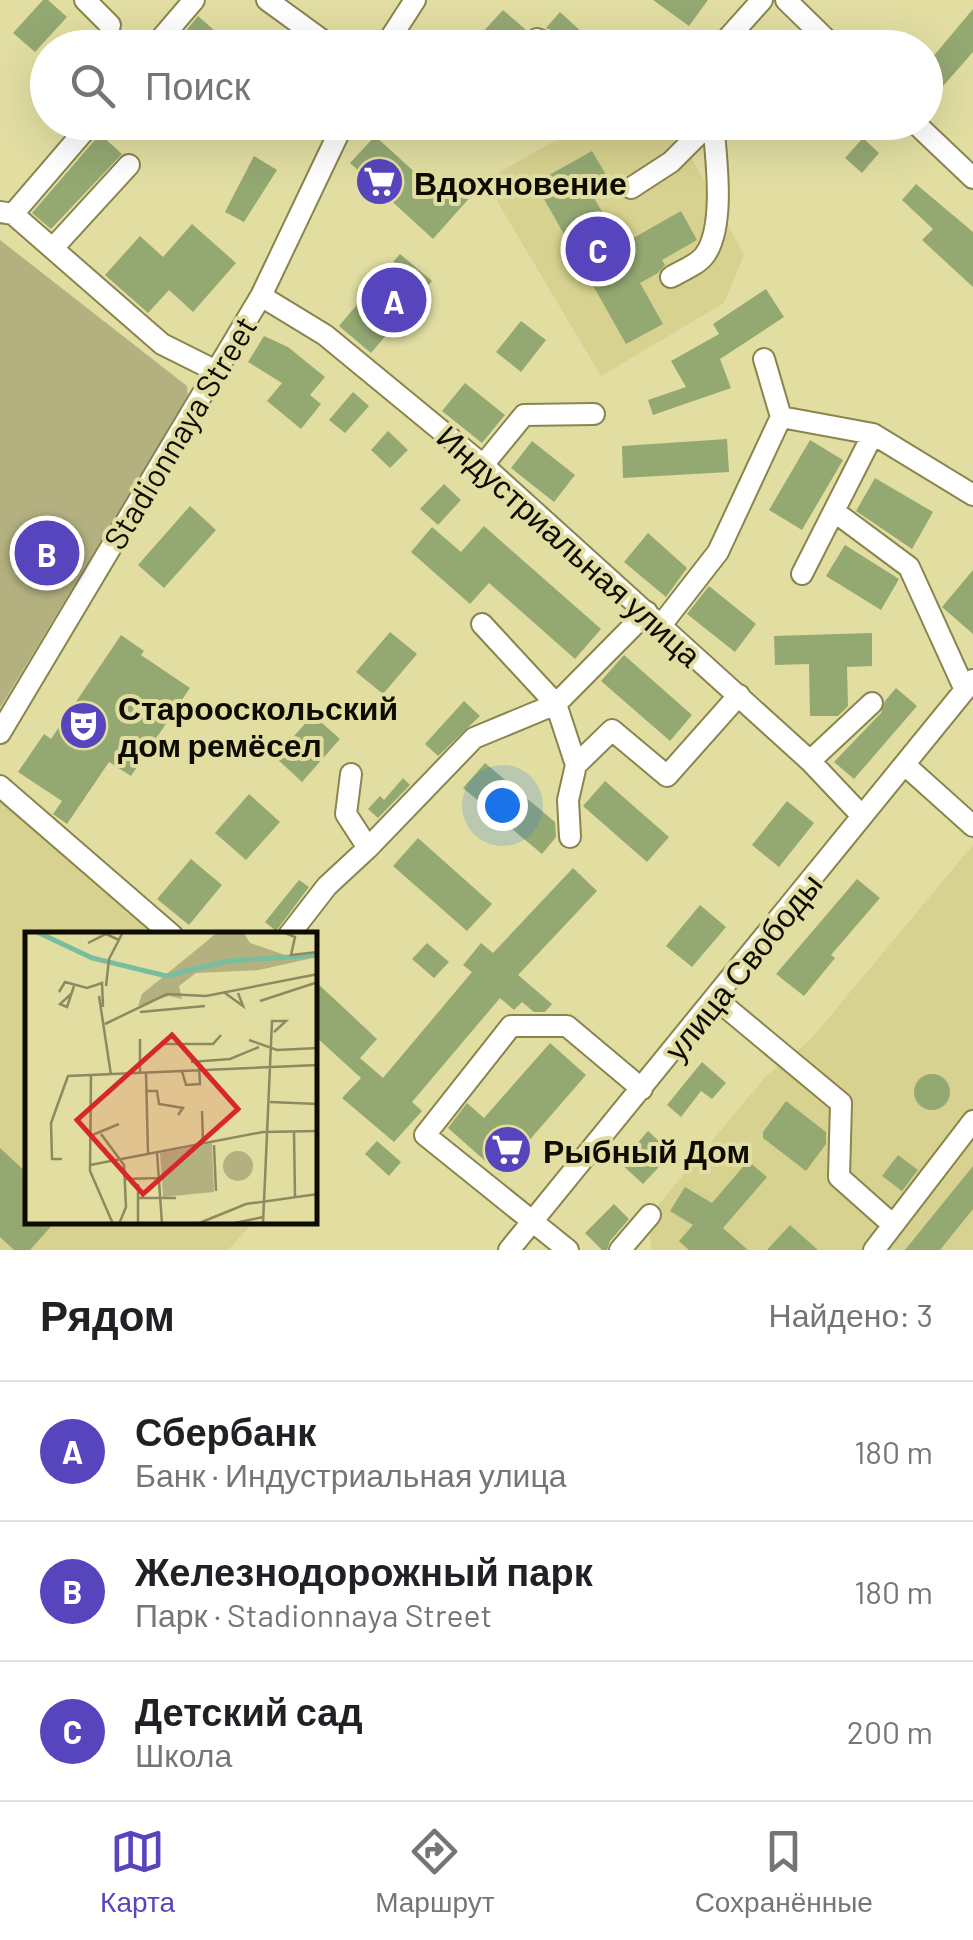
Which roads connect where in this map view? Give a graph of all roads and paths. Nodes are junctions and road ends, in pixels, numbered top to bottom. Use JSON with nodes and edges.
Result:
{"nodes":[{"id":1,"x":84,"y":0,"type":"edge"},
{"id":2,"x":194,"y":0,"type":"edge"},
{"id":3,"x":267,"y":0,"type":"edge"},
{"id":4,"x":415,"y":0,"type":"edge"},
{"id":5,"x":762,"y":0,"type":"edge"},
{"id":6,"x":786,"y":0,"type":"edge"},
{"id":7,"x":110,"y":25,"type":"dead end"},
{"id":8,"x":168,"y":30,"type":"edge"},
{"id":9,"x":309,"y":30,"type":"edge"},
{"id":10,"x":396,"y":30,"type":"edge"},
{"id":11,"x":736,"y":30,"type":"edge"},
{"id":12,"x":817,"y":30,"type":"edge"},
{"id":13,"x":75,"y":140,"type":"edge"},
{"id":14,"x":335,"y":140,"type":"edge"},
{"id":15,"x":694,"y":140,"type":"edge"},
{"id":16,"x":714,"y":140,"type":"edge"},
{"id":17,"x":933,"y":140,"type":"edge"},
{"id":18,"x":129,"y":165,"type":"dead end"},
{"id":19,"x":973,"y":178,"type":"edge"},
{"id":20,"x":630,"y":188,"type":"dead end"},
{"id":21,"x":6,"y":213,"type":"edge"},
{"id":22,"x":54,"y":248,"type":"junction"},
{"id":23,"x":670,"y":277,"type":"dead end"},
{"id":24,"x":261,"y":296,"type":"junction"},
{"id":25,"x":764,"y":359,"type":"dead end"},
{"id":26,"x":214,"y":370,"type":"junction"},
{"id":27,"x":594,"y":414,"type":"dead end"},
{"id":28,"x":781,"y":417,"type":"junction"},
{"id":29,"x":873,"y":434,"type":"junction"},
{"id":30,"x":483,"y":465,"type":"junction"},
{"id":31,"x":973,"y":495,"type":"edge"},
{"id":32,"x":835,"y":512,"type":"junction"},
{"id":33,"x":802,"y":574,"type":"dead end"},
{"id":34,"x":654,"y":618,"type":"junction"},
{"id":35,"x":482,"y":624,"type":"dead end"},
{"id":36,"x":969,"y":685,"type":"edge"},
{"id":37,"x":738,"y":695,"type":"junction"},
{"id":38,"x":872,"y":703,"type":"dead end"},
{"id":39,"x":556,"y":704,"type":"junction"},
{"id":40,"x":0,"y":734,"type":"edge"},
{"id":41,"x":810,"y":762,"type":"junction"},
{"id":42,"x":576,"y":765,"type":"junction"},
{"id":43,"x":905,"y":765,"type":"junction"},
{"id":44,"x":350,"y":774,"type":"dead end"},
{"id":45,"x":0,"y":786,"type":"edge"},
{"id":46,"x":862,"y":816,"type":"junction"},
{"id":47,"x":973,"y":826,"type":"edge"},
{"id":48,"x":570,"y":838,"type":"dead end"},
{"id":49,"x":368,"y":848,"type":"junction"},
{"id":50,"x":169,"y":932,"type":"edge"},
{"id":51,"x":291,"y":932,"type":"edge"},
{"id":52,"x":716,"y":999,"type":"junction"},
{"id":53,"x":642,"y":1089,"type":"junction"},
{"id":54,"x":973,"y":1122,"type":"edge"},
{"id":55,"x":650,"y":1215,"type":"dead end"},
{"id":56,"x":533,"y":1222,"type":"junction"},
{"id":57,"x":893,"y":1225,"type":"junction"},
{"id":58,"x":509,"y":1250,"type":"edge"},
{"id":59,"x":568,"y":1250,"type":"edge"},
{"id":60,"x":620,"y":1250,"type":"edge"},
{"id":61,"x":874,"y":1250,"type":"edge"}],
"edges":[{"from":1,"to":7,"type":"street"},
{"from":2,"to":8,"type":"street"},
{"from":3,"to":9,"type":"street"},
{"from":4,"to":10,"type":"street"},
{"from":5,"to":11,"type":"street"},
{"from":6,"to":12,"type":"street"},
{"from":13,"to":21,"type":"street"},
{"from":14,"to":24,"type":"street","name":"Stadionnaya Street"},
{"from":15,"to":20,"type":"street"},
{"from":16,"to":23,"type":"street"},
{"from":17,"to":19,"type":"street"},
{"from":18,"to":22,"type":"street"},
{"from":21,"to":22,"type":"street"},
{"from":22,"to":26,"type":"street"},
{"from":24,"to":26,"type":"street","name":"Stadionnaya Street"},
{"from":24,"to":30,"type":"street","name":"Индустриальная улица"},
{"from":25,"to":28,"type":"street"},
{"from":26,"to":40,"type":"street","name":"Stadionnaya Street"},
{"from":27,"to":30,"type":"street"},
{"from":28,"to":29,"type":"street"},
{"from":28,"to":34,"type":"street"},
{"from":29,"to":31,"type":"street"},
{"from":29,"to":32,"type":"street"},
{"from":30,"to":34,"type":"street","name":"Индустриальная улица"},
{"from":32,"to":33,"type":"street"},
{"from":32,"to":36,"type":"street"},
{"from":34,"to":37,"type":"street","name":"Индустриальная улица"},
{"from":34,"to":39,"type":"street"},
{"from":35,"to":39,"type":"street"},
{"from":36,"to":43,"type":"street","name":"улица Свободы"},
{"from":37,"to":41,"type":"street","name":"Индустриальная улица"},
{"from":37,"to":42,"type":"street"},
{"from":38,"to":41,"type":"street"},
{"from":39,"to":42,"type":"street"},
{"from":39,"to":49,"type":"street"},
{"from":41,"to":46,"type":"street","name":"Индустриальная улица"},
{"from":42,"to":48,"type":"street"},
{"from":43,"to":46,"type":"street","name":"улица Свободы"},
{"from":43,"to":47,"type":"street"},
{"from":44,"to":49,"type":"street"},
{"from":45,"to":50,"type":"street"},
{"from":46,"to":52,"type":"street","name":"улица Свободы"},
{"from":49,"to":51,"type":"street"},
{"from":52,"to":53,"type":"street","name":"улица Свободы"},
{"from":52,"to":57,"type":"street"},
{"from":53,"to":56,"type":"street","name":"улица Свободы"},
{"from":53,"to":56,"type":"street"},
{"from":54,"to":57,"type":"street"},
{"from":55,"to":60,"type":"street"},
{"from":56,"to":58,"type":"street","name":"улица Свободы"},
{"from":56,"to":59,"type":"street"},
{"from":57,"to":61,"type":"street"}]}
